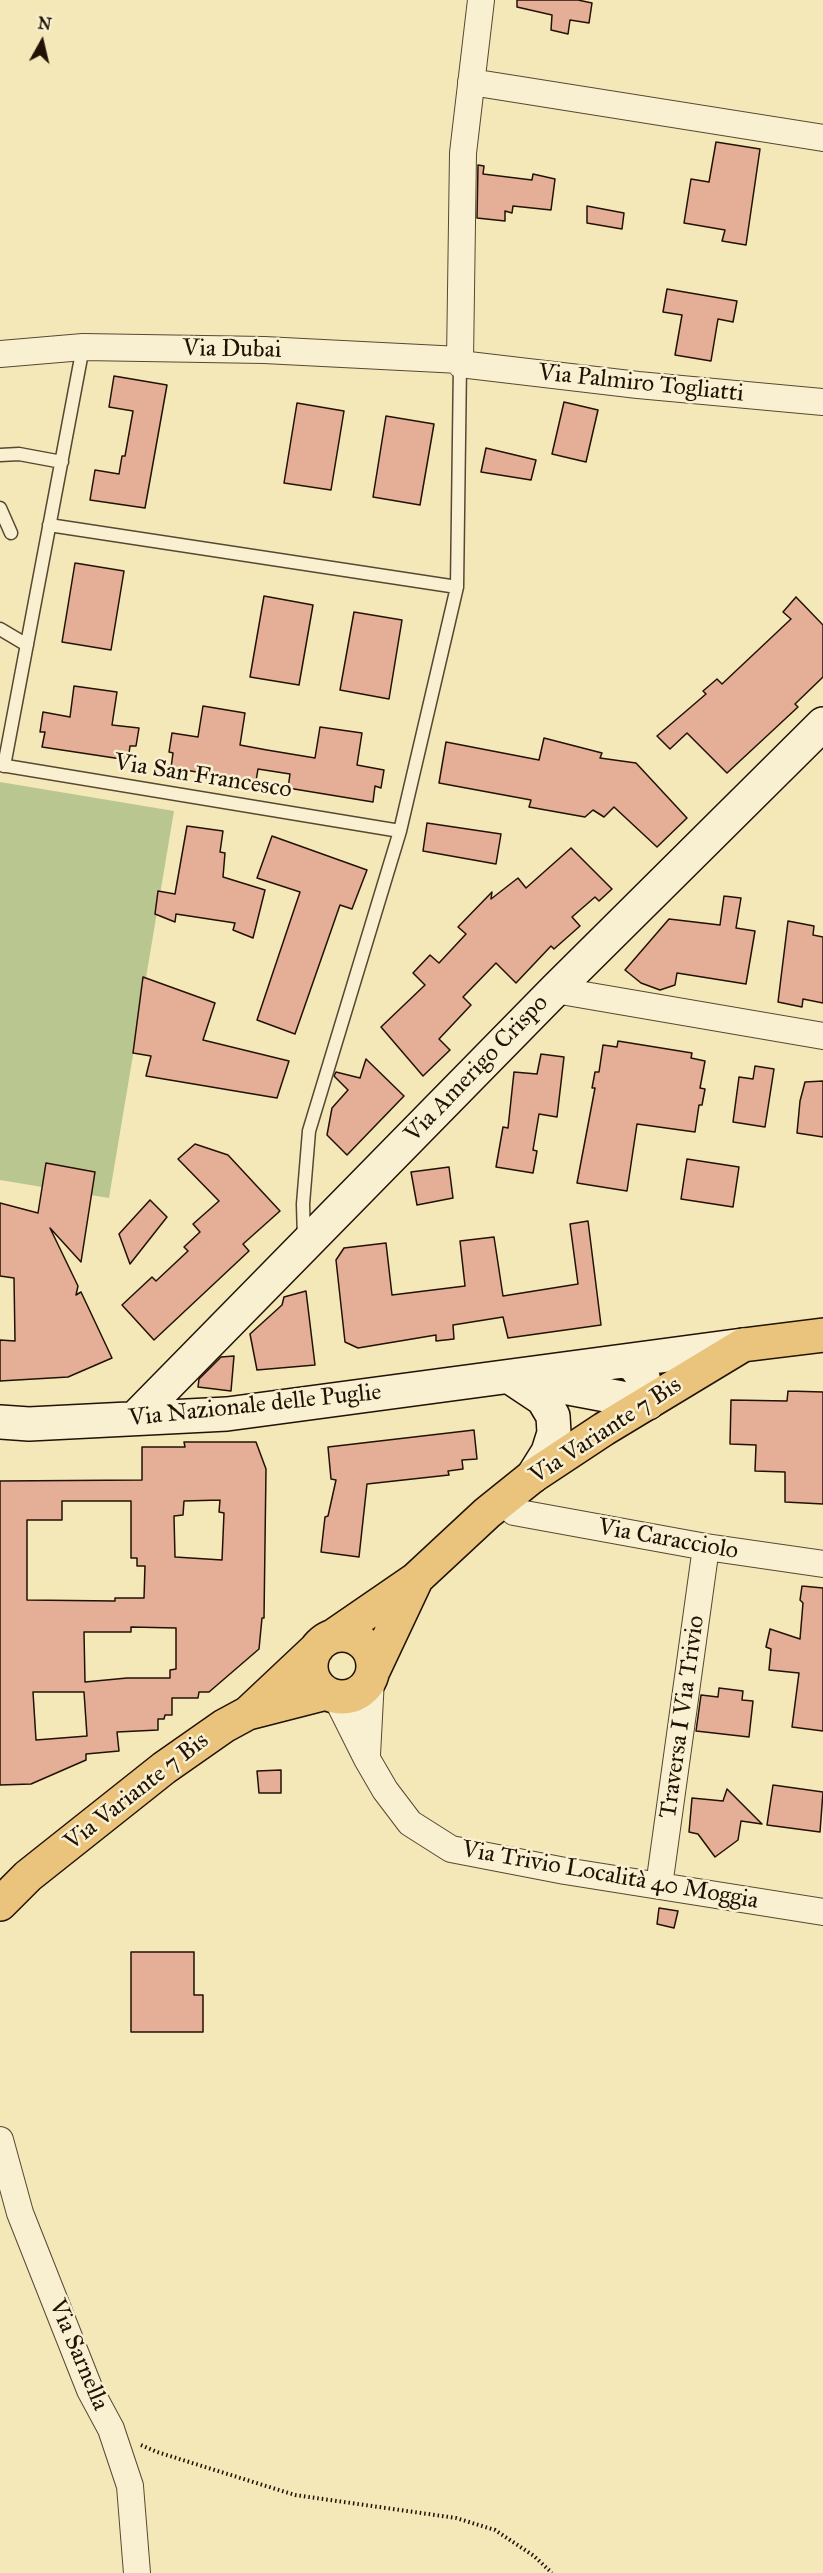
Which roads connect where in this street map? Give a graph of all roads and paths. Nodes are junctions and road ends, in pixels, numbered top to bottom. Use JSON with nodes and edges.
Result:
{"nodes":[{"id":1,"x":481,"y":0,"type":"edge"},
{"id":2,"x":471,"y":81,"type":"junction"},
{"id":3,"x":823,"y":138,"type":"edge"},
{"id":4,"x":83,"y":347,"type":"junction"},
{"id":5,"x":0,"y":354,"type":"edge"},
{"id":6,"x":460,"y":362,"type":"junction"},
{"id":7,"x":823,"y":402,"type":"edge"},
{"id":8,"x":0,"y":455,"type":"edge"},
{"id":9,"x":62,"y":462,"type":"junction"},
{"id":10,"x":0,"y":507,"type":"edge"},
{"id":11,"x":50,"y":525,"type":"junction"},
{"id":12,"x":11,"y":533,"type":"dead end"},
{"id":13,"x":457,"y":587,"type":"junction"},
{"id":14,"x":0,"y":629,"type":"edge"},
{"id":15,"x":27,"y":645,"type":"junction"},
{"id":16,"x":823,"y":724,"type":"edge"},
{"id":17,"x":2,"y":765,"type":"edge"},
{"id":18,"x":400,"y":831,"type":"junction"},
{"id":19,"x":555,"y":990,"type":"junction"},
{"id":20,"x":823,"y":1036,"type":"edge"},
{"id":21,"x":305,"y":1245,"type":"junction"},
{"id":22,"x":823,"y":1335,"type":"edge"},
{"id":23,"x":743,"y":1345,"type":"junction"},
{"id":24,"x":624,"y":1361,"type":"junction"},
{"id":25,"x":509,"y":1376,"type":"junction"},
{"id":26,"x":648,"y":1403,"type":"junction"},
{"id":27,"x":135,"y":1418,"type":"junction"},
{"id":28,"x":0,"y":1422,"type":"edge"},
{"id":29,"x":533,"y":1476,"type":"junction"},
{"id":30,"x":514,"y":1512,"type":"dead end"},
{"id":31,"x":706,"y":1547,"type":"junction"},
{"id":32,"x":823,"y":1564,"type":"edge"},
{"id":33,"x":416,"y":1579,"type":"junction"},
{"id":34,"x":325,"y":1642,"type":"junction"},
{"id":35,"x":372,"y":1674,"type":"junction"},
{"id":36,"x":331,"y":1695,"type":"junction"},
{"id":37,"x":248,"y":1713,"type":"junction"},
{"id":38,"x":367,"y":1759,"type":"junction"},
{"id":39,"x":28,"y":1876,"type":"junction"},
{"id":40,"x":659,"y":1886,"type":"junction"},
{"id":41,"x":0,"y":1893,"type":"edge"},
{"id":42,"x":0,"y":1904,"type":"edge"},
{"id":43,"x":823,"y":1912,"type":"edge"},
{"id":44,"x":0,"y":2140,"type":"edge"},
{"id":45,"x":111,"y":2429,"type":"junction"},
{"id":46,"x":137,"y":2573,"type":"edge"},
{"id":47,"x":552,"y":2573,"type":"edge"}],
"edges":[{"from":1,"to":2,"type":"street"},
{"from":2,"to":3,"type":"street"},
{"from":2,"to":6,"type":"street"},
{"from":4,"to":5,"type":"street","name":"Via Dubai"},
{"from":4,"to":6,"type":"street","name":"Via Dubai"},
{"from":4,"to":9,"type":"lane"},
{"from":6,"to":7,"type":"street","name":"Via Palmiro Togliatti"},
{"from":6,"to":13,"type":"lane"},
{"from":8,"to":9,"type":"lane"},
{"from":9,"to":11,"type":"lane"},
{"from":10,"to":12,"type":"lane"},
{"from":11,"to":13,"type":"lane"},
{"from":11,"to":15,"type":"lane"},
{"from":13,"to":18,"type":"lane"},
{"from":14,"to":15,"type":"lane"},
{"from":15,"to":17,"type":"lane"},
{"from":16,"to":19,"type":"main road","name":"Via Amerigo Crispo"},
{"from":17,"to":18,"type":"lane","name":"Via San Francesco"},
{"from":18,"to":21,"type":"lane"},
{"from":19,"to":20,"type":"street"},
{"from":19,"to":21,"type":"main road","name":"Via Amerigo Crispo"},
{"from":21,"to":27,"type":"main road","name":"Via Amerigo Crispo"},
{"from":22,"to":23,"type":"main road","name":"Via Variante 7 Bis"},
{"from":23,"to":24,"type":"main road","name":"Via Nazionale delle Puglie"},
{"from":23,"to":26,"type":"main road","name":"Via Variante 7 Bis"},
{"from":24,"to":25,"type":"main road","name":"Via Nazionale delle Puglie"},
{"from":24,"to":26,"type":"main road"},
{"from":25,"to":26,"type":"main road","name":"Via Nazionale delle Puglie"},
{"from":25,"to":27,"type":"main road","name":"Via Nazionale delle Puglie"},
{"from":25,"to":29,"type":"main road"},
{"from":26,"to":29,"type":"main road","name":"Via Variante 7 Bis"},
{"from":27,"to":28,"type":"main road","name":"Via Nazionale delle Puglie"},
{"from":29,"to":33,"type":"main road","name":"Via Variante 7 Bis"},
{"from":30,"to":31,"type":"street","name":"Via Caracciolo"},
{"from":31,"to":32,"type":"street","name":"Via Caracciolo"},
{"from":31,"to":40,"type":"street","name":"Traversa I Via Trivio"},
{"from":33,"to":34,"type":"main road","name":"Via Variante 7 Bis"},
{"from":33,"to":35,"type":"main road","name":"Via Variante 7 Bis"},
{"from":34,"to":35,"type":"main road"},
{"from":34,"to":36,"type":"main road"},
{"from":34,"to":37,"type":"main road","name":"Via Variante 7 Bis"},
{"from":35,"to":36,"type":"main road"},
{"from":35,"to":38,"type":"street"},
{"from":36,"to":37,"type":"main road","name":"Via Variante 7 Bis"},
{"from":36,"to":38,"type":"street","name":"Via Trivio Località 40 Moggia"},
{"from":37,"to":39,"type":"main road","name":"Via Variante 7 Bis"},
{"from":38,"to":40,"type":"street","name":"Via Trivio Località 40 Moggia"},
{"from":39,"to":41,"type":"main road","name":"Via Variante 7 Bis"},
{"from":39,"to":42,"type":"main road","name":"Via Variante 7 Bis"},
{"from":40,"to":43,"type":"street","name":"Via Trivio Località 40 Moggia"},
{"from":44,"to":45,"type":"street","name":"Via Sarnella"},
{"from":45,"to":46,"type":"street","name":"Via Sarnella"},
{"from":45,"to":47,"type":"path"}]}
